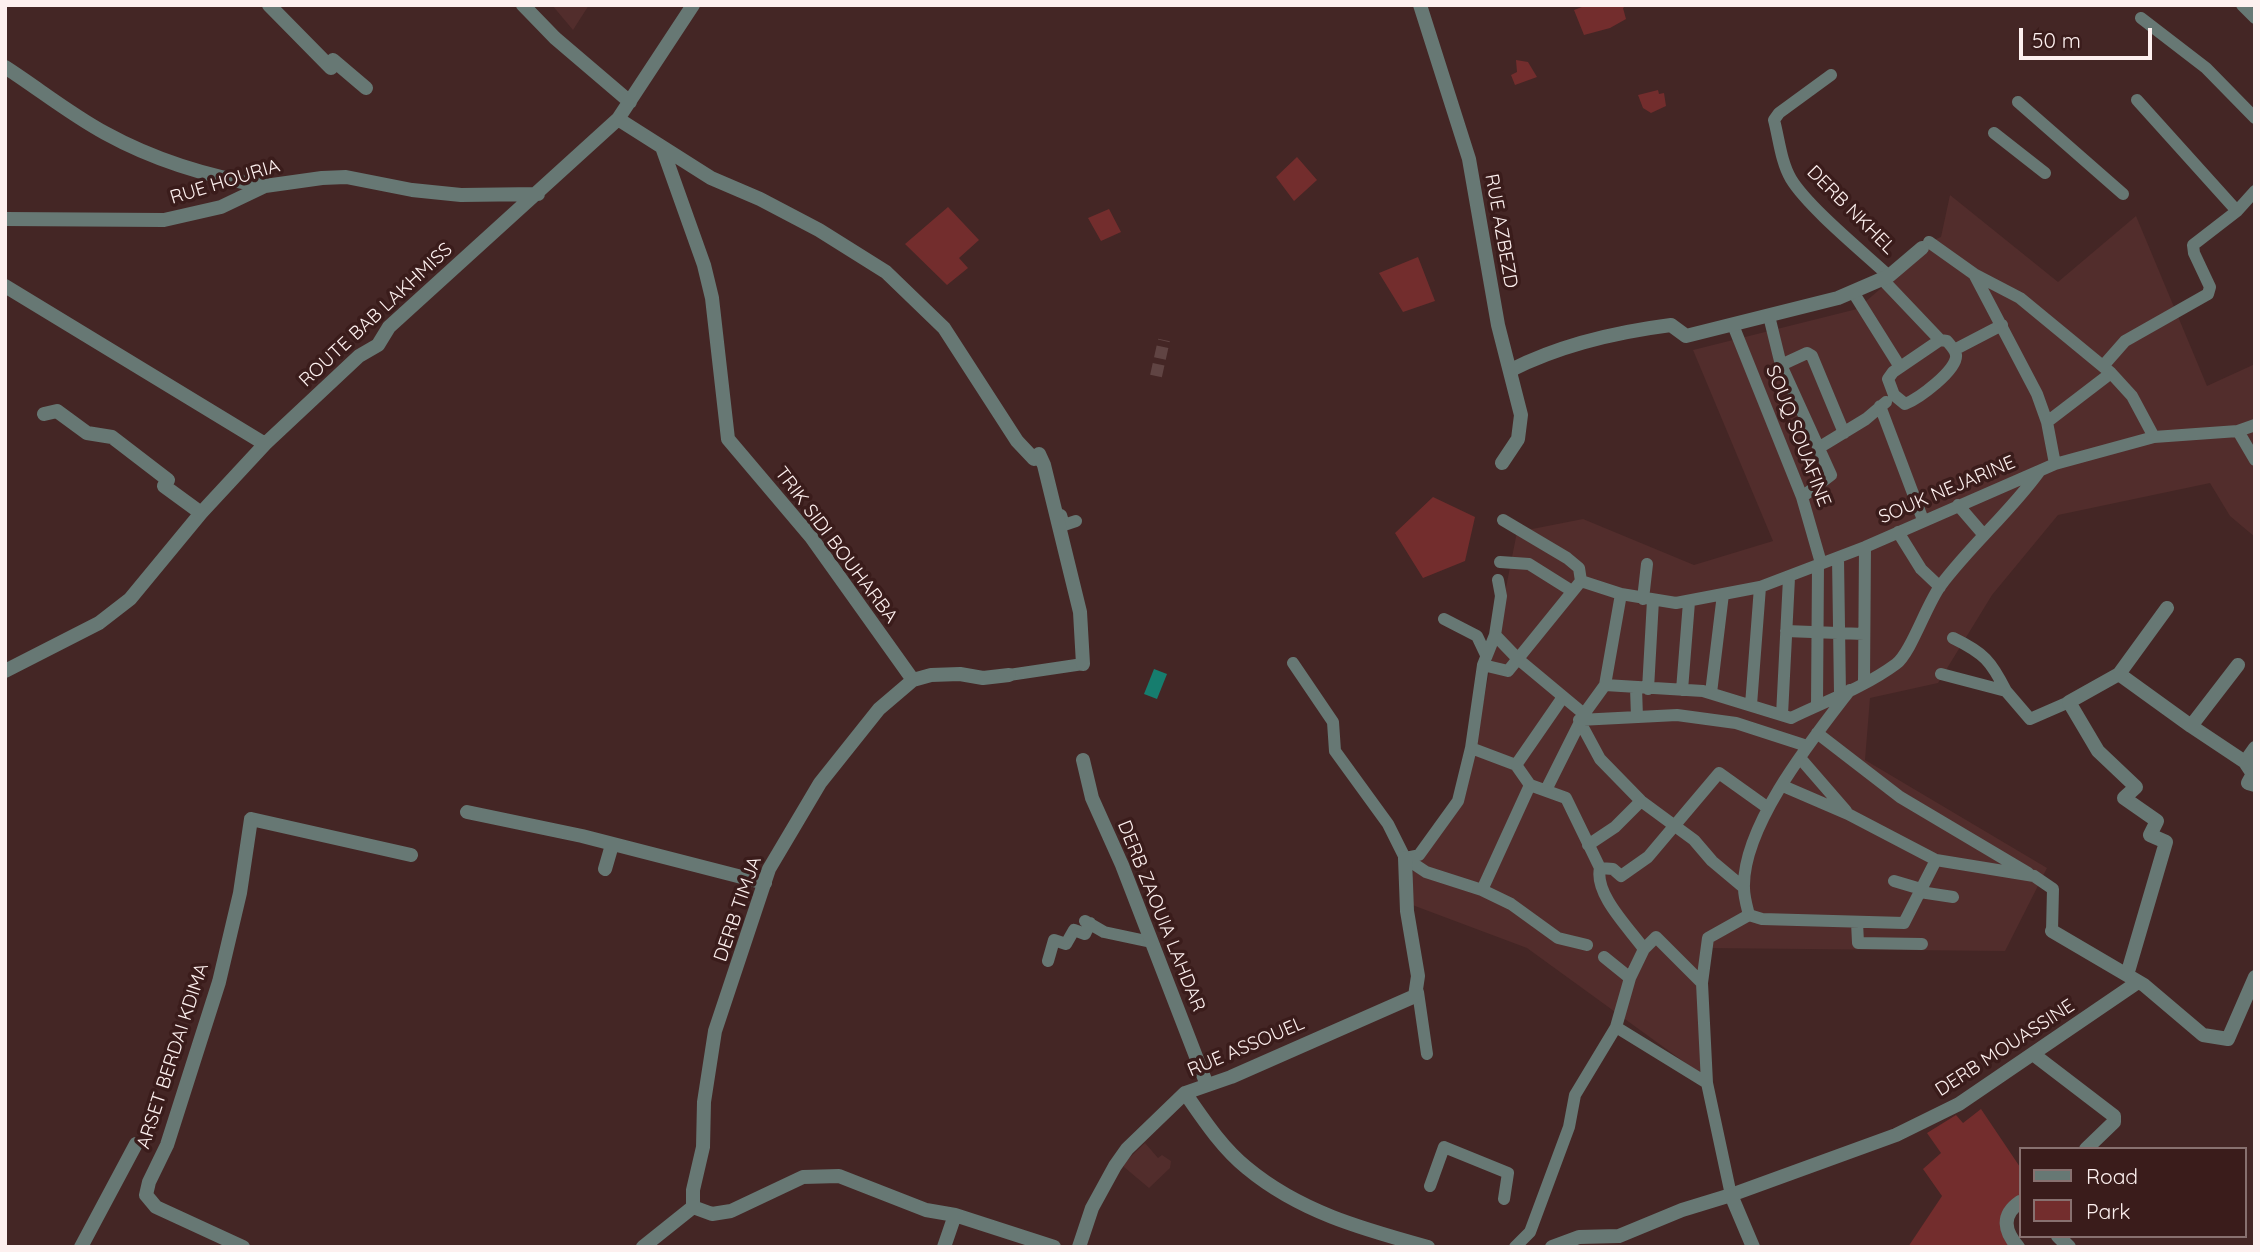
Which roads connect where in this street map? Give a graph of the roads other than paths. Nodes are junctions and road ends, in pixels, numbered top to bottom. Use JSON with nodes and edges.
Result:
{"nodes":[{"id":1,"x":270,"y":5,"type":"edge"},
{"id":2,"x":523,"y":5,"type":"edge"},
{"id":3,"x":692,"y":5,"type":"edge"},
{"id":4,"x":1420,"y":5,"type":"edge"},
{"id":5,"x":2242,"y":5,"type":"edge"},
{"id":6,"x":2141,"y":18,"type":"dead end"},
{"id":7,"x":2255,"y":18,"type":"edge"},
{"id":8,"x":5,"y":67,"type":"edge"},
{"id":9,"x":1832,"y":75,"type":"dead end"},
{"id":10,"x":366,"y":88,"type":"dead end"},
{"id":11,"x":2137,"y":100,"type":"dead end"},
{"id":12,"x":630,"y":102,"type":"junction"},
{"id":13,"x":2018,"y":102,"type":"dead end"},
{"id":14,"x":2255,"y":118,"type":"edge"},
{"id":15,"x":618,"y":119,"type":"junction"},
{"id":16,"x":1994,"y":133,"type":"dead end"},
{"id":17,"x":663,"y":150,"type":"junction"},
{"id":18,"x":2045,"y":173,"type":"dead end"},
{"id":19,"x":265,"y":186,"type":"junction"},
{"id":20,"x":2255,"y":191,"type":"edge"},
{"id":21,"x":538,"y":194,"type":"junction"},
{"id":22,"x":2123,"y":194,"type":"dead end"},
{"id":23,"x":2237,"y":211,"type":"junction"},
{"id":24,"x":5,"y":219,"type":"edge"},
{"id":25,"x":1925,"y":245,"type":"joint"},
{"id":26,"x":1973,"y":274,"type":"junction"},
{"id":27,"x":1886,"y":277,"type":"junction"},
{"id":28,"x":5,"y":286,"type":"edge"},
{"id":29,"x":1853,"y":292,"type":"junction"},
{"id":30,"x":1769,"y":316,"type":"junction"},
{"id":31,"x":2002,"y":324,"type":"junction"},
{"id":32,"x":1734,"y":325,"type":"junction"},
{"id":33,"x":1940,"y":340,"type":"junction"},
{"id":34,"x":1954,"y":350,"type":"junction"},
{"id":35,"x":1781,"y":365,"type":"junction"},
{"id":36,"x":1900,"y":367,"type":"junction"},
{"id":37,"x":2107,"y":369,"type":"junction"},
{"id":38,"x":1511,"y":370,"type":"junction"},
{"id":39,"x":1894,"y":395,"type":"junction"},
{"id":40,"x":1880,"y":407,"type":"junction"},
{"id":41,"x":44,"y":414,"type":"dead end"},
{"id":42,"x":2047,"y":422,"type":"junction"},
{"id":43,"x":2255,"y":425,"type":"edge"},
{"id":44,"x":2238,"y":432,"type":"junction"},
{"id":45,"x":1844,"y":433,"type":"junction"},
{"id":46,"x":2154,"y":437,"type":"junction"},
{"id":47,"x":265,"y":444,"type":"junction"},
{"id":48,"x":1820,"y":447,"type":"junction"},
{"id":49,"x":2255,"y":460,"type":"edge"},
{"id":50,"x":1502,"y":463,"type":"dead end"},
{"id":51,"x":2055,"y":464,"type":"junction"},
{"id":52,"x":2039,"y":471,"type":"junction"},
{"id":53,"x":1802,"y":497,"type":"junction"},
{"id":54,"x":1958,"y":505,"type":"junction"},
{"id":55,"x":201,"y":513,"type":"junction"},
{"id":56,"x":1058,"y":516,"type":"junction"},
{"id":57,"x":1503,"y":520,"type":"dead end"},
{"id":58,"x":1923,"y":520,"type":"junction"},
{"id":59,"x":1076,"y":521,"type":"dead end"},
{"id":60,"x":1898,"y":532,"type":"junction"},
{"id":61,"x":1983,"y":534,"type":"junction"},
{"id":62,"x":1865,"y":548,"type":"junction"},
{"id":63,"x":1838,"y":558,"type":"junction"},
{"id":64,"x":1500,"y":562,"type":"dead end"},
{"id":65,"x":1647,"y":564,"type":"dead end"},
{"id":66,"x":1819,"y":564,"type":"junction"},
{"id":67,"x":1789,"y":578,"type":"junction"},
{"id":68,"x":1498,"y":580,"type":"dead end"},
{"id":69,"x":1576,"y":586,"type":"junction"},
{"id":70,"x":1760,"y":587,"type":"junction"},
{"id":71,"x":1940,"y":587,"type":"junction"},
{"id":72,"x":1621,"y":594,"type":"junction"},
{"id":73,"x":1723,"y":594,"type":"junction"},
{"id":74,"x":1648,"y":600,"type":"junction"},
{"id":75,"x":1683,"y":603,"type":"junction"},
{"id":76,"x":2167,"y":608,"type":"dead end"},
{"id":77,"x":1444,"y":620,"type":"dead end"},
{"id":78,"x":1786,"y":631,"type":"junction"},
{"id":79,"x":1817,"y":632,"type":"junction"},
{"id":80,"x":1839,"y":633,"type":"junction"},
{"id":81,"x":1864,"y":634,"type":"junction"},
{"id":82,"x":1495,"y":635,"type":"junction"},
{"id":83,"x":1954,"y":638,"type":"dead end"},
{"id":84,"x":1518,"y":659,"type":"junction"},
{"id":85,"x":1485,"y":660,"type":"junction"},
{"id":86,"x":1293,"y":663,"type":"dead end"},
{"id":87,"x":1083,"y":664,"type":"joint"},
{"id":88,"x":2238,"y":665,"type":"dead end"},
{"id":89,"x":5,"y":671,"type":"edge"},
{"id":90,"x":1941,"y":674,"type":"dead end"},
{"id":91,"x":2119,"y":674,"type":"junction"},
{"id":92,"x":1009,"y":675,"type":"joint"},
{"id":93,"x":913,"y":680,"type":"junction"},
{"id":94,"x":1864,"y":682,"type":"junction"},
{"id":95,"x":1605,"y":685,"type":"junction"},
{"id":96,"x":1642,"y":688,"type":"junction"},
{"id":97,"x":1682,"y":690,"type":"junction"},
{"id":98,"x":2007,"y":691,"type":"junction"},
{"id":99,"x":1845,"y":692,"type":"junction"},
{"id":100,"x":1711,"y":693,"type":"junction"},
{"id":101,"x":1563,"y":697,"type":"junction"},
{"id":102,"x":2069,"y":702,"type":"junction"},
{"id":103,"x":1751,"y":705,"type":"junction"},
{"id":104,"x":1817,"y":705,"type":"junction"},
{"id":105,"x":1581,"y":717,"type":"junction"},
{"id":106,"x":1637,"y":717,"type":"junction"},
{"id":107,"x":1787,"y":717,"type":"junction"},
{"id":108,"x":2191,"y":726,"type":"junction"},
{"id":109,"x":1817,"y":733,"type":"junction"},
{"id":110,"x":1807,"y":746,"type":"junction"},
{"id":111,"x":1471,"y":748,"type":"junction"},
{"id":112,"x":2255,"y":748,"type":"edge"},
{"id":113,"x":1800,"y":758,"type":"junction"},
{"id":114,"x":1083,"y":760,"type":"dead end"},
{"id":115,"x":2245,"y":762,"type":"junction"},
{"id":116,"x":1517,"y":765,"type":"junction"},
{"id":117,"x":1530,"y":785,"type":"junction"},
{"id":118,"x":2255,"y":785,"type":"edge"},
{"id":119,"x":1783,"y":786,"type":"junction"},
{"id":120,"x":1546,"y":790,"type":"junction"},
{"id":121,"x":1641,"y":801,"type":"junction"},
{"id":122,"x":1768,"y":808,"type":"junction"},
{"id":123,"x":467,"y":811,"type":"dead end"},
{"id":124,"x":1848,"y":814,"type":"junction"},
{"id":125,"x":1674,"y":826,"type":"junction"},
{"id":126,"x":612,"y":845,"type":"junction"},
{"id":127,"x":1588,"y":845,"type":"junction"},
{"id":128,"x":411,"y":855,"type":"dead end"},
{"id":129,"x":1405,"y":858,"type":"junction"},
{"id":130,"x":1936,"y":860,"type":"junction"},
{"id":131,"x":1600,"y":868,"type":"junction"},
{"id":132,"x":605,"y":869,"type":"dead end"},
{"id":133,"x":2034,"y":876,"type":"junction"},
{"id":134,"x":1894,"y":881,"type":"dead end"},
{"id":135,"x":765,"y":883,"type":"junction"},
{"id":136,"x":1743,"y":887,"type":"junction"},
{"id":137,"x":1482,"y":890,"type":"junction"},
{"id":138,"x":1920,"y":891,"type":"junction"},
{"id":139,"x":1953,"y":897,"type":"dead end"},
{"id":140,"x":1749,"y":915,"type":"junction"},
{"id":141,"x":1857,"y":922,"type":"junction"},
{"id":142,"x":2052,"y":931,"type":"joint"},
{"id":143,"x":1151,"y":942,"type":"junction"},
{"id":144,"x":1922,"y":944,"type":"dead end"},
{"id":145,"x":1587,"y":945,"type":"dead end"},
{"id":146,"x":1644,"y":949,"type":"junction"},
{"id":147,"x":1604,"y":957,"type":"dead end"},
{"id":148,"x":1048,"y":961,"type":"dead end"},
{"id":149,"x":2255,"y":977,"type":"edge"},
{"id":150,"x":1630,"y":978,"type":"junction"},
{"id":151,"x":2132,"y":978,"type":"junction"},
{"id":152,"x":1702,"y":983,"type":"junction"},
{"id":153,"x":1418,"y":992,"type":"junction"},
{"id":154,"x":1616,"y":1027,"type":"junction"},
{"id":155,"x":1427,"y":1054,"type":"dead end"},
{"id":156,"x":2033,"y":1054,"type":"junction"},
{"id":157,"x":1707,"y":1083,"type":"junction"},
{"id":158,"x":1207,"y":1085,"type":"junction"},
{"id":159,"x":1185,"y":1093,"type":"junction"},
{"id":160,"x":136,"y":1143,"type":"dead end"},
{"id":161,"x":2088,"y":1147,"type":"edge"},
{"id":162,"x":1430,"y":1186,"type":"dead end"},
{"id":163,"x":1731,"y":1195,"type":"junction"},
{"id":164,"x":1504,"y":1199,"type":"dead end"},
{"id":165,"x":2018,"y":1204,"type":"edge"},
{"id":166,"x":693,"y":1207,"type":"junction"},
{"id":167,"x":955,"y":1215,"type":"junction"},
{"id":168,"x":81,"y":1247,"type":"edge"},
{"id":169,"x":243,"y":1247,"type":"edge"},
{"id":170,"x":643,"y":1247,"type":"edge"},
{"id":171,"x":944,"y":1247,"type":"edge"},
{"id":172,"x":1054,"y":1247,"type":"edge"},
{"id":173,"x":1079,"y":1247,"type":"edge"},
{"id":174,"x":1428,"y":1247,"type":"edge"},
{"id":175,"x":1516,"y":1247,"type":"edge"},
{"id":176,"x":1552,"y":1247,"type":"edge"},
{"id":177,"x":1753,"y":1247,"type":"edge"},
{"id":178,"x":2018,"y":1247,"type":"edge"}],
"edges":[{"from":1,"to":10,"type":"street"},
{"from":2,"to":12,"type":"street"},
{"from":3,"to":12,"type":"street","name":"ROUTE BAB LAKHMISS"},
{"from":4,"to":38,"type":"street","name":"RUE AZBEZD"},
{"from":5,"to":7,"type":"street"},
{"from":6,"to":14,"type":"street"},
{"from":8,"to":19,"type":"street"},
{"from":9,"to":27,"type":"street","name":"DERB NKHEL"},
{"from":11,"to":23,"type":"street"},
{"from":12,"to":15,"type":"street","name":"ROUTE BAB LAKHMISS"},
{"from":13,"to":22,"type":"street"},
{"from":15,"to":17,"type":"street"},
{"from":15,"to":21,"type":"street","name":"ROUTE BAB LAKHMISS"},
{"from":16,"to":18,"type":"street"},
{"from":17,"to":56,"type":"street"},
{"from":17,"to":93,"type":"street","name":"TRIK SIDI BOUHARBA"},
{"from":19,"to":21,"type":"street","name":"RUE HOURIA"},
{"from":19,"to":24,"type":"street","name":"RUE HOURIA"},
{"from":20,"to":23,"type":"street"},
{"from":21,"to":47,"type":"street","name":"ROUTE BAB LAKHMISS"},
{"from":23,"to":37,"type":"street"},
{"from":25,"to":26,"type":"street"},
{"from":25,"to":27,"type":"street"},
{"from":26,"to":31,"type":"street"},
{"from":26,"to":37,"type":"street"},
{"from":27,"to":29,"type":"street"},
{"from":27,"to":33,"type":"street"},
{"from":28,"to":47,"type":"street"},
{"from":29,"to":30,"type":"street"},
{"from":29,"to":36,"type":"street"},
{"from":30,"to":32,"type":"street"},
{"from":30,"to":35,"type":"street"},
{"from":31,"to":34,"type":"street"},
{"from":31,"to":42,"type":"street"},
{"from":32,"to":38,"type":"street"},
{"from":32,"to":53,"type":"street","name":"SOUQ SOUAFINE"},
{"from":33,"to":34,"type":"street"},
{"from":33,"to":36,"type":"street"},
{"from":34,"to":39,"type":"street"},
{"from":35,"to":45,"type":"street"},
{"from":35,"to":48,"type":"street"},
{"from":36,"to":39,"type":"street"},
{"from":37,"to":42,"type":"street"},
{"from":37,"to":46,"type":"street"},
{"from":38,"to":50,"type":"street","name":"RUE AZBEZD"},
{"from":39,"to":40,"type":"street"},
{"from":40,"to":45,"type":"street"},
{"from":40,"to":58,"type":"street"},
{"from":41,"to":55,"type":"street"},
{"from":42,"to":51,"type":"street"},
{"from":43,"to":44,"type":"street","name":"SOUK NEJARINE"},
{"from":44,"to":46,"type":"street","name":"SOUK NEJARINE"},
{"from":44,"to":49,"type":"street"},
{"from":45,"to":48,"type":"street"},
{"from":46,"to":51,"type":"street","name":"SOUK NEJARINE"},
{"from":47,"to":55,"type":"street","name":"ROUTE BAB LAKHMISS"},
{"from":48,"to":53,"type":"street"},
{"from":51,"to":52,"type":"street","name":"SOUK NEJARINE"},
{"from":52,"to":54,"type":"street","name":"SOUK NEJARINE"},
{"from":52,"to":61,"type":"street"},
{"from":53,"to":66,"type":"street","name":"SOUQ SOUAFINE"},
{"from":54,"to":58,"type":"street","name":"SOUK NEJARINE"},
{"from":54,"to":61,"type":"street"},
{"from":55,"to":89,"type":"street","name":"ROUTE BAB LAKHMISS"},
{"from":56,"to":59,"type":"street"},
{"from":56,"to":87,"type":"street"},
{"from":57,"to":69,"type":"street"},
{"from":58,"to":60,"type":"street","name":"SOUK NEJARINE"},
{"from":60,"to":62,"type":"street","name":"SOUK NEJARINE"},
{"from":60,"to":71,"type":"street"},
{"from":61,"to":71,"type":"street"},
{"from":62,"to":63,"type":"street","name":"SOUK NEJARINE"},
{"from":62,"to":81,"type":"street"},
{"from":63,"to":66,"type":"street","name":"SOUK NEJARINE"},
{"from":63,"to":80,"type":"street"},
{"from":64,"to":69,"type":"street"},
{"from":65,"to":74,"type":"street"},
{"from":66,"to":67,"type":"street","name":"SOUK NEJARINE"},
{"from":66,"to":79,"type":"street","name":"SOUQ SOUAFINE"},
{"from":67,"to":70,"type":"street","name":"SOUK NEJARINE"},
{"from":67,"to":78,"type":"street"},
{"from":68,"to":82,"type":"street"},
{"from":69,"to":72,"type":"street"},
{"from":69,"to":84,"type":"street"},
{"from":70,"to":73,"type":"street","name":"SOUK NEJARINE"},
{"from":70,"to":103,"type":"street"},
{"from":71,"to":94,"type":"street"},
{"from":72,"to":74,"type":"street"},
{"from":72,"to":95,"type":"street"},
{"from":73,"to":75,"type":"street","name":"SOUK NEJARINE"},
{"from":73,"to":100,"type":"street"},
{"from":74,"to":75,"type":"street"},
{"from":74,"to":96,"type":"street"},
{"from":75,"to":97,"type":"street"},
{"from":76,"to":91,"type":"street"},
{"from":77,"to":85,"type":"street"},
{"from":78,"to":79,"type":"street"},
{"from":78,"to":107,"type":"street"},
{"from":79,"to":80,"type":"street"},
{"from":79,"to":104,"type":"street","name":"SOUQ SOUAFINE"},
{"from":80,"to":81,"type":"street"},
{"from":80,"to":99,"type":"street"},
{"from":81,"to":94,"type":"street"},
{"from":82,"to":84,"type":"street"},
{"from":82,"to":85,"type":"street"},
{"from":83,"to":98,"type":"street"},
{"from":84,"to":85,"type":"street"},
{"from":84,"to":101,"type":"street"},
{"from":85,"to":111,"type":"street"},
{"from":86,"to":129,"type":"street"},
{"from":87,"to":92,"type":"street"},
{"from":88,"to":108,"type":"street"},
{"from":90,"to":98,"type":"street"},
{"from":91,"to":102,"type":"street"},
{"from":91,"to":108,"type":"street"},
{"from":92,"to":93,"type":"street"},
{"from":93,"to":135,"type":"street","name":"DERB TIMJA"},
{"from":94,"to":99,"type":"street"},
{"from":95,"to":96,"type":"street"},
{"from":95,"to":105,"type":"street"},
{"from":96,"to":97,"type":"street"},
{"from":96,"to":106,"type":"street"},
{"from":97,"to":100,"type":"street"},
{"from":98,"to":102,"type":"street"},
{"from":99,"to":104,"type":"street"},
{"from":99,"to":109,"type":"street"},
{"from":100,"to":103,"type":"street"},
{"from":101,"to":105,"type":"street"},
{"from":101,"to":116,"type":"street"},
{"from":102,"to":151,"type":"street"},
{"from":103,"to":107,"type":"street"},
{"from":104,"to":107,"type":"street"},
{"from":105,"to":106,"type":"street"},
{"from":105,"to":120,"type":"street"},
{"from":105,"to":121,"type":"street"},
{"from":106,"to":110,"type":"street"},
{"from":108,"to":115,"type":"street"},
{"from":109,"to":110,"type":"street"},
{"from":109,"to":133,"type":"street"},
{"from":110,"to":113,"type":"street"},
{"from":111,"to":116,"type":"street"},
{"from":111,"to":129,"type":"street"},
{"from":112,"to":115,"type":"street"},
{"from":113,"to":119,"type":"street"},
{"from":113,"to":124,"type":"street"},
{"from":114,"to":143,"type":"street","name":"DERB ZAOUIA LAHDAR"},
{"from":115,"to":118,"type":"street"},
{"from":116,"to":117,"type":"street"},
{"from":117,"to":120,"type":"street"},
{"from":117,"to":137,"type":"street"},
{"from":119,"to":122,"type":"street"},
{"from":119,"to":124,"type":"street"},
{"from":120,"to":127,"type":"street"},
{"from":121,"to":125,"type":"street"},
{"from":121,"to":127,"type":"street"},
{"from":122,"to":125,"type":"street"},
{"from":122,"to":136,"type":"street"},
{"from":123,"to":126,"type":"street"},
{"from":124,"to":130,"type":"street"},
{"from":125,"to":131,"type":"street"},
{"from":125,"to":136,"type":"street"},
{"from":126,"to":132,"type":"street"},
{"from":126,"to":135,"type":"street"},
{"from":127,"to":131,"type":"street"},
{"from":128,"to":169,"type":"street","name":"ARSET BERDAI KDIMA"},
{"from":129,"to":137,"type":"street"},
{"from":129,"to":153,"type":"street"},
{"from":130,"to":133,"type":"street"},
{"from":130,"to":138,"type":"street"},
{"from":131,"to":146,"type":"street"},
{"from":133,"to":142,"type":"street"},
{"from":134,"to":138,"type":"street"},
{"from":135,"to":166,"type":"street","name":"DERB TIMJA"},
{"from":136,"to":140,"type":"street"},
{"from":137,"to":145,"type":"street"},
{"from":138,"to":139,"type":"street"},
{"from":138,"to":141,"type":"street"},
{"from":140,"to":141,"type":"street"},
{"from":140,"to":152,"type":"street"},
{"from":141,"to":144,"type":"street"},
{"from":142,"to":151,"type":"street"},
{"from":143,"to":148,"type":"street"},
{"from":143,"to":158,"type":"street","name":"DERB ZAOUIA LAHDAR"},
{"from":146,"to":150,"type":"street"},
{"from":146,"to":152,"type":"street"},
{"from":147,"to":150,"type":"street"},
{"from":149,"to":151,"type":"street"},
{"from":150,"to":154,"type":"street"},
{"from":151,"to":156,"type":"street","name":"DERB MOUASSINE"},
{"from":152,"to":157,"type":"street"},
{"from":153,"to":155,"type":"street"},
{"from":153,"to":158,"type":"street","name":"RUE ASSOUEL"},
{"from":154,"to":157,"type":"street"},
{"from":154,"to":175,"type":"street"},
{"from":156,"to":161,"type":"street"},
{"from":156,"to":163,"type":"street","name":"DERB MOUASSINE"},
{"from":157,"to":163,"type":"street"},
{"from":158,"to":159,"type":"street","name":"RUE ASSOUEL"},
{"from":159,"to":173,"type":"street","name":"RUE ASSOUEL"},
{"from":159,"to":174,"type":"street"},
{"from":160,"to":168,"type":"street"},
{"from":162,"to":164,"type":"street"},
{"from":163,"to":176,"type":"street","name":"DERB MOUASSINE"},
{"from":163,"to":177,"type":"street"},
{"from":165,"to":178,"type":"street"},
{"from":166,"to":167,"type":"street"},
{"from":166,"to":170,"type":"street"},
{"from":167,"to":171,"type":"street"},
{"from":167,"to":172,"type":"street"}]}
